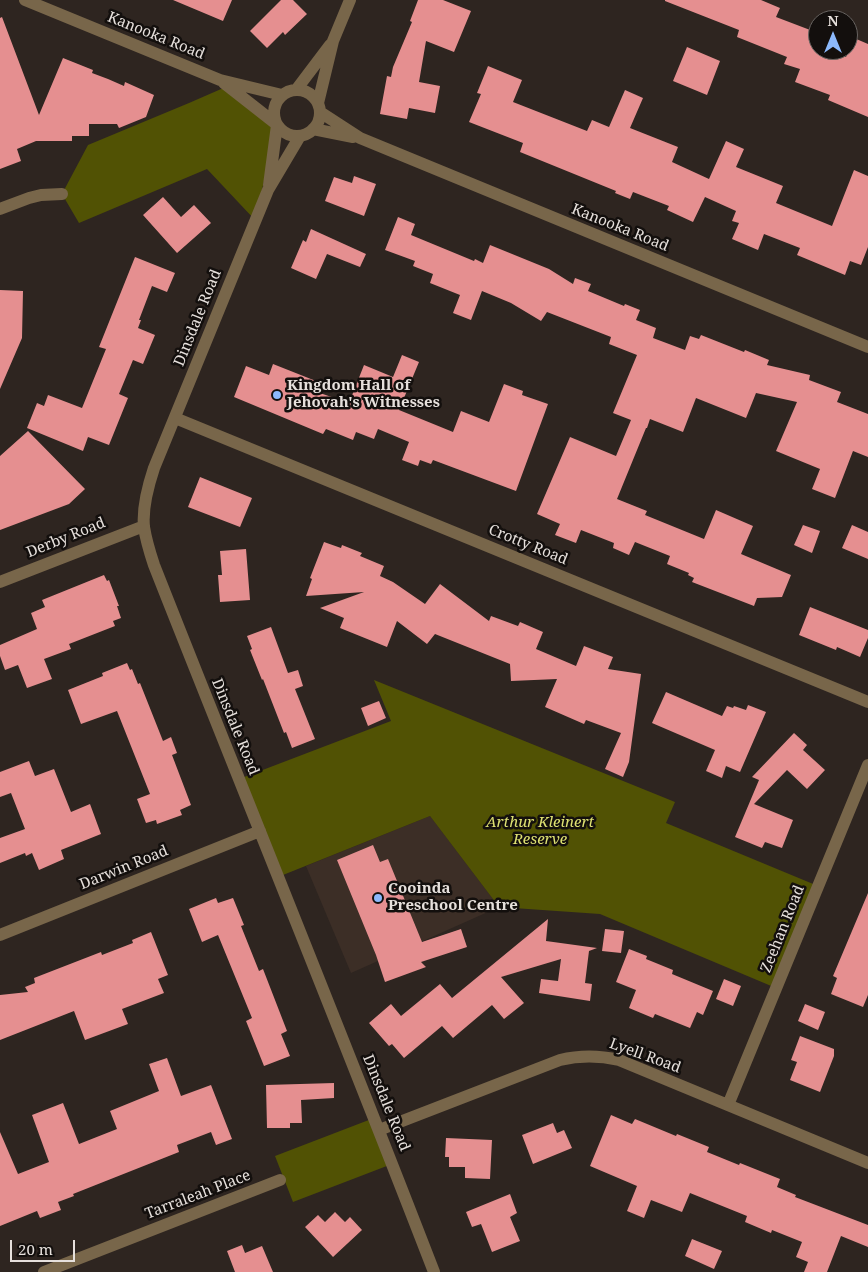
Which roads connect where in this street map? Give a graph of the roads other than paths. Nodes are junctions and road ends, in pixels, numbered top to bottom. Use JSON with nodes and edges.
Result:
{"nodes":[{"id":1,"x":25,"y":0,"type":"edge"},
{"id":2,"x":350,"y":0,"type":"edge"},
{"id":3,"x":333,"y":41,"type":"junction"},
{"id":4,"x":220,"y":80,"type":"junction"},
{"id":5,"x":296,"y":90,"type":"junction"},
{"id":6,"x":282,"y":94,"type":"junction"},
{"id":7,"x":319,"y":108,"type":"junction"},
{"id":8,"x":276,"y":124,"type":"junction"},
{"id":9,"x":314,"y":129,"type":"junction"},
{"id":10,"x":300,"y":136,"type":"junction"},
{"id":11,"x":360,"y":138,"type":"junction"},
{"id":12,"x":268,"y":190,"type":"junction"},
{"id":13,"x":62,"y":194,"type":"dead end"},
{"id":14,"x":0,"y":209,"type":"edge"},
{"id":15,"x":868,"y":347,"type":"edge"},
{"id":16,"x":175,"y":418,"type":"junction"},
{"id":17,"x":144,"y":526,"type":"junction"},
{"id":18,"x":0,"y":582,"type":"edge"},
{"id":19,"x":868,"y":702,"type":"edge"},
{"id":20,"x":868,"y":765,"type":"edge"},
{"id":21,"x":260,"y":832,"type":"junction"},
{"id":22,"x":0,"y":935,"type":"edge"},
{"id":23,"x":728,"y":1105,"type":"junction"},
{"id":24,"x":379,"y":1130,"type":"junction"},
{"id":25,"x":868,"y":1163,"type":"edge"},
{"id":26,"x":280,"y":1180,"type":"dead end"},
{"id":27,"x":44,"y":1272,"type":"edge"},
{"id":28,"x":434,"y":1272,"type":"edge"}],
"edges":[{"from":1,"to":4,"type":"street","name":"Kanooka Road"},
{"from":2,"to":3,"type":"street"},
{"from":3,"to":5,"type":"street"},
{"from":3,"to":7,"type":"street"},
{"from":4,"to":6,"type":"street","name":"Kanooka Road"},
{"from":4,"to":8,"type":"street","name":"Kanooka Road"},
{"from":5,"to":6,"type":"street"},
{"from":5,"to":7,"type":"street"},
{"from":6,"to":8,"type":"street"},
{"from":7,"to":9,"type":"street"},
{"from":7,"to":11,"type":"street","name":"Kanooka Road"},
{"from":8,"to":10,"type":"street"},
{"from":8,"to":12,"type":"street","name":"Dinsdale Road"},
{"from":9,"to":10,"type":"street"},
{"from":9,"to":11,"type":"street","name":"Kanooka Road"},
{"from":10,"to":12,"type":"street","name":"Dinsdale Road"},
{"from":11,"to":15,"type":"street","name":"Kanooka Road"},
{"from":12,"to":16,"type":"street","name":"Dinsdale Road"},
{"from":13,"to":14,"type":"street"},
{"from":16,"to":17,"type":"street","name":"Dinsdale Road"},
{"from":16,"to":19,"type":"street","name":"Crotty Road"},
{"from":17,"to":18,"type":"street","name":"Derby Road"},
{"from":17,"to":21,"type":"street","name":"Dinsdale Road"},
{"from":20,"to":23,"type":"street","name":"Zeehan Road"},
{"from":21,"to":22,"type":"street","name":"Darwin Road"},
{"from":21,"to":24,"type":"street","name":"Dinsdale Road"},
{"from":23,"to":24,"type":"street","name":"Lyell Road"},
{"from":23,"to":25,"type":"street","name":"Lyell Road"},
{"from":24,"to":28,"type":"street","name":"Dinsdale Road"},
{"from":26,"to":27,"type":"street","name":"Tarraleah Place"}]}
